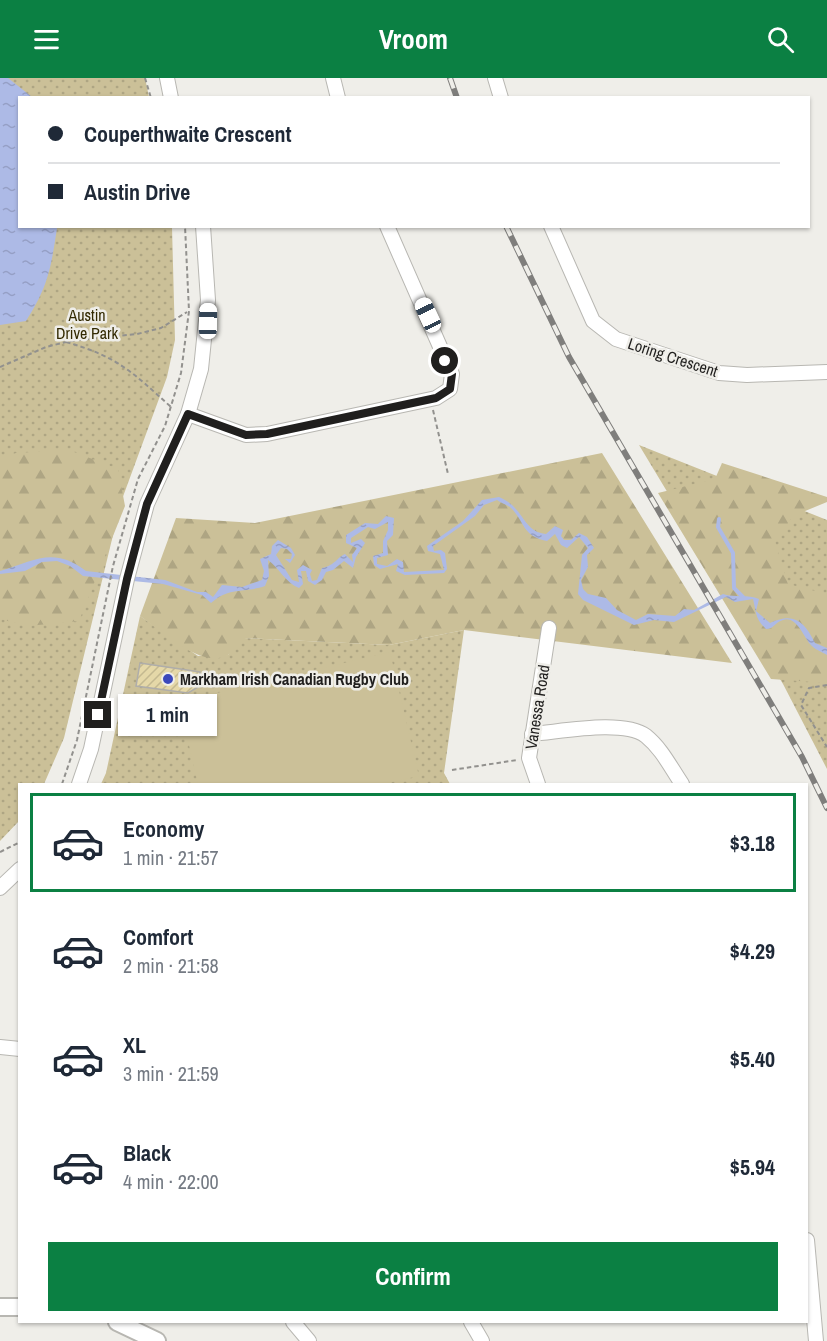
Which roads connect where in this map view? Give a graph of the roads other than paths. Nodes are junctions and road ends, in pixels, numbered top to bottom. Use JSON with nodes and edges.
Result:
{"nodes":[{"id":1,"x":167,"y":78,"type":"edge"},
{"id":2,"x":333,"y":78,"type":"edge"},
{"id":3,"x":495,"y":78,"type":"edge"},
{"id":4,"x":171,"y":96,"type":"edge"},
{"id":5,"x":338,"y":96,"type":"edge"},
{"id":6,"x":500,"y":96,"type":"edge"},
{"id":7,"x":203,"y":228,"type":"edge"},
{"id":8,"x":388,"y":228,"type":"edge"},
{"id":9,"x":552,"y":228,"type":"edge"},
{"id":10,"x":827,"y":372,"type":"edge"},
{"id":11,"x":188,"y":414,"type":"junction"},
{"id":12,"x":549,"y":628,"type":"dead end"},
{"id":13,"x":532,"y":734,"type":"junction"},
{"id":14,"x":79,"y":783,"type":"edge"},
{"id":15,"x":538,"y":783,"type":"edge"},
{"id":16,"x":681,"y":783,"type":"edge"},
{"id":17,"x":18,"y":871,"type":"edge"},
{"id":18,"x":0,"y":888,"type":"edge"},
{"id":19,"x":0,"y":1047,"type":"edge"},
{"id":20,"x":18,"y":1049,"type":"edge"},
{"id":21,"x":808,"y":1249,"type":"edge"},
{"id":22,"x":0,"y":1307,"type":"edge"},
{"id":23,"x":18,"y":1307,"type":"edge"},
{"id":24,"x":119,"y":1323,"type":"edge"},
{"id":25,"x":294,"y":1323,"type":"edge"},
{"id":26,"x":472,"y":1323,"type":"edge"},
{"id":27,"x":157,"y":1341,"type":"edge"},
{"id":28,"x":309,"y":1341,"type":"edge"},
{"id":29,"x":482,"y":1341,"type":"edge"},
{"id":30,"x":816,"y":1341,"type":"edge"}],
"edges":[{"from":1,"to":4,"type":"street"},
{"from":2,"to":5,"type":"street"},
{"from":3,"to":6,"type":"street"},
{"from":7,"to":11,"type":"street"},
{"from":8,"to":11,"type":"street"},
{"from":9,"to":10,"type":"street","name":"Loring Crescent"},
{"from":11,"to":14,"type":"street"},
{"from":12,"to":13,"type":"street","name":"Vanessa Road"},
{"from":13,"to":15,"type":"street","name":"Vanessa Road"},
{"from":13,"to":16,"type":"street"},
{"from":17,"to":18,"type":"street"},
{"from":19,"to":20,"type":"street"},
{"from":21,"to":30,"type":"street"},
{"from":22,"to":23,"type":"street"},
{"from":24,"to":27,"type":"street"},
{"from":25,"to":28,"type":"street"},
{"from":26,"to":29,"type":"street"}]}
